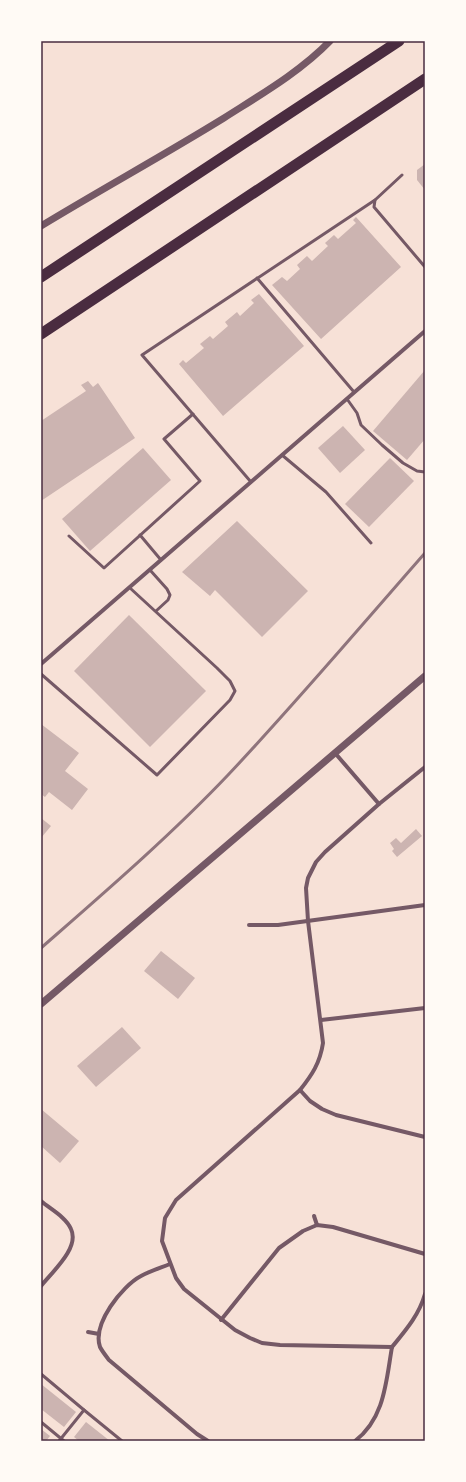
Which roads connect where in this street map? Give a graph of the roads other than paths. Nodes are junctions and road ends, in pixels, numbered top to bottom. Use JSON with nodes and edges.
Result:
{"nodes":[{"id":1,"x":330,"y":41,"type":"edge"},
{"id":2,"x":399,"y":41,"type":"edge"},
{"id":3,"x":425,"y":79,"type":"edge"},
{"id":4,"x":402,"y":175,"type":"dead end"},
{"id":5,"x":375,"y":200,"type":"junction"},
{"id":6,"x":41,"y":226,"type":"edge"},
{"id":7,"x":425,"y":267,"type":"edge"},
{"id":8,"x":41,"y":277,"type":"edge"},
{"id":9,"x":257,"y":278,"type":"junction"},
{"id":10,"x":425,"y":331,"type":"edge"},
{"id":11,"x":41,"y":334,"type":"edge"},
{"id":12,"x":354,"y":392,"type":"junction"},
{"id":13,"x":347,"y":399,"type":"junction"},
{"id":14,"x":193,"y":414,"type":"junction"},
{"id":15,"x":282,"y":455,"type":"junction"},
{"id":16,"x":425,"y":472,"type":"edge"},
{"id":17,"x":251,"y":482,"type":"junction"},
{"id":18,"x":140,"y":535,"type":"junction"},
{"id":19,"x":69,"y":536,"type":"dead end"},
{"id":20,"x":371,"y":543,"type":"dead end"},
{"id":21,"x":161,"y":560,"type":"junction"},
{"id":22,"x":150,"y":570,"type":"junction"},
{"id":23,"x":130,"y":588,"type":"junction"},
{"id":24,"x":156,"y":611,"type":"junction"},
{"id":25,"x":41,"y":664,"type":"edge"},
{"id":26,"x":41,"y":674,"type":"edge"},
{"id":27,"x":425,"y":676,"type":"edge"},
{"id":28,"x":335,"y":753,"type":"junction"},
{"id":29,"x":425,"y":766,"type":"edge"},
{"id":30,"x":379,"y":804,"type":"junction"},
{"id":31,"x":425,"y":905,"type":"edge"},
{"id":32,"x":308,"y":921,"type":"junction"},
{"id":33,"x":249,"y":925,"type":"dead end"},
{"id":34,"x":41,"y":1004,"type":"edge"},
{"id":35,"x":425,"y":1008,"type":"edge"},
{"id":36,"x":321,"y":1020,"type":"junction"},
{"id":37,"x":300,"y":1090,"type":"junction"},
{"id":38,"x":425,"y":1137,"type":"edge"},
{"id":39,"x":41,"y":1201,"type":"edge"},
{"id":40,"x":314,"y":1216,"type":"dead end"},
{"id":41,"x":317,"y":1226,"type":"junction"},
{"id":42,"x":425,"y":1254,"type":"edge"},
{"id":43,"x":170,"y":1264,"type":"junction"},
{"id":44,"x":41,"y":1286,"type":"edge"},
{"id":45,"x":425,"y":1294,"type":"edge"},
{"id":46,"x":221,"y":1320,"type":"junction"},
{"id":47,"x":88,"y":1332,"type":"dead end"},
{"id":48,"x":99,"y":1334,"type":"junction"},
{"id":49,"x":392,"y":1347,"type":"junction"},
{"id":50,"x":41,"y":1374,"type":"edge"},
{"id":51,"x":84,"y":1410,"type":"junction"},
{"id":52,"x":41,"y":1422,"type":"edge"},
{"id":53,"x":60,"y":1440,"type":"edge"},
{"id":54,"x":64,"y":1441,"type":"edge"},
{"id":55,"x":122,"y":1441,"type":"edge"},
{"id":56,"x":208,"y":1441,"type":"edge"},
{"id":57,"x":355,"y":1441,"type":"edge"}],
"edges":[{"from":1,"to":6,"type":"street"},
{"from":2,"to":8,"type":"highway"},
{"from":3,"to":11,"type":"highway"},
{"from":4,"to":5,"type":"lane"},
{"from":5,"to":7,"type":"lane"},
{"from":5,"to":9,"type":"lane"},
{"from":9,"to":12,"type":"lane"},
{"from":9,"to":14,"type":"lane"},
{"from":10,"to":12,"type":"street"},
{"from":12,"to":13,"type":"street"},
{"from":13,"to":15,"type":"street"},
{"from":13,"to":16,"type":"lane"},
{"from":14,"to":17,"type":"lane"},
{"from":14,"to":18,"type":"lane"},
{"from":15,"to":17,"type":"street"},
{"from":15,"to":20,"type":"lane"},
{"from":17,"to":21,"type":"street"},
{"from":18,"to":19,"type":"lane"},
{"from":18,"to":21,"type":"lane"},
{"from":21,"to":22,"type":"street"},
{"from":22,"to":23,"type":"street"},
{"from":22,"to":24,"type":"lane"},
{"from":23,"to":24,"type":"lane"},
{"from":23,"to":25,"type":"street"},
{"from":24,"to":26,"type":"lane"},
{"from":27,"to":28,"type":"street"},
{"from":28,"to":30,"type":"street"},
{"from":28,"to":34,"type":"street"},
{"from":29,"to":30,"type":"street"},
{"from":30,"to":32,"type":"street"},
{"from":31,"to":32,"type":"street"},
{"from":32,"to":33,"type":"street"},
{"from":32,"to":36,"type":"street"},
{"from":35,"to":36,"type":"street"},
{"from":36,"to":37,"type":"street"},
{"from":37,"to":38,"type":"street"},
{"from":37,"to":43,"type":"street"},
{"from":39,"to":44,"type":"street"},
{"from":40,"to":41,"type":"street"},
{"from":41,"to":42,"type":"street"},
{"from":41,"to":46,"type":"street"},
{"from":43,"to":46,"type":"street"},
{"from":43,"to":48,"type":"street"},
{"from":45,"to":49,"type":"street"},
{"from":46,"to":49,"type":"street"},
{"from":47,"to":48,"type":"street"},
{"from":48,"to":56,"type":"street"},
{"from":49,"to":57,"type":"street"},
{"from":50,"to":51,"type":"lane"},
{"from":51,"to":53,"type":"lane"},
{"from":51,"to":55,"type":"lane"},
{"from":52,"to":53,"type":"lane"},
{"from":53,"to":54,"type":"lane"}]}
